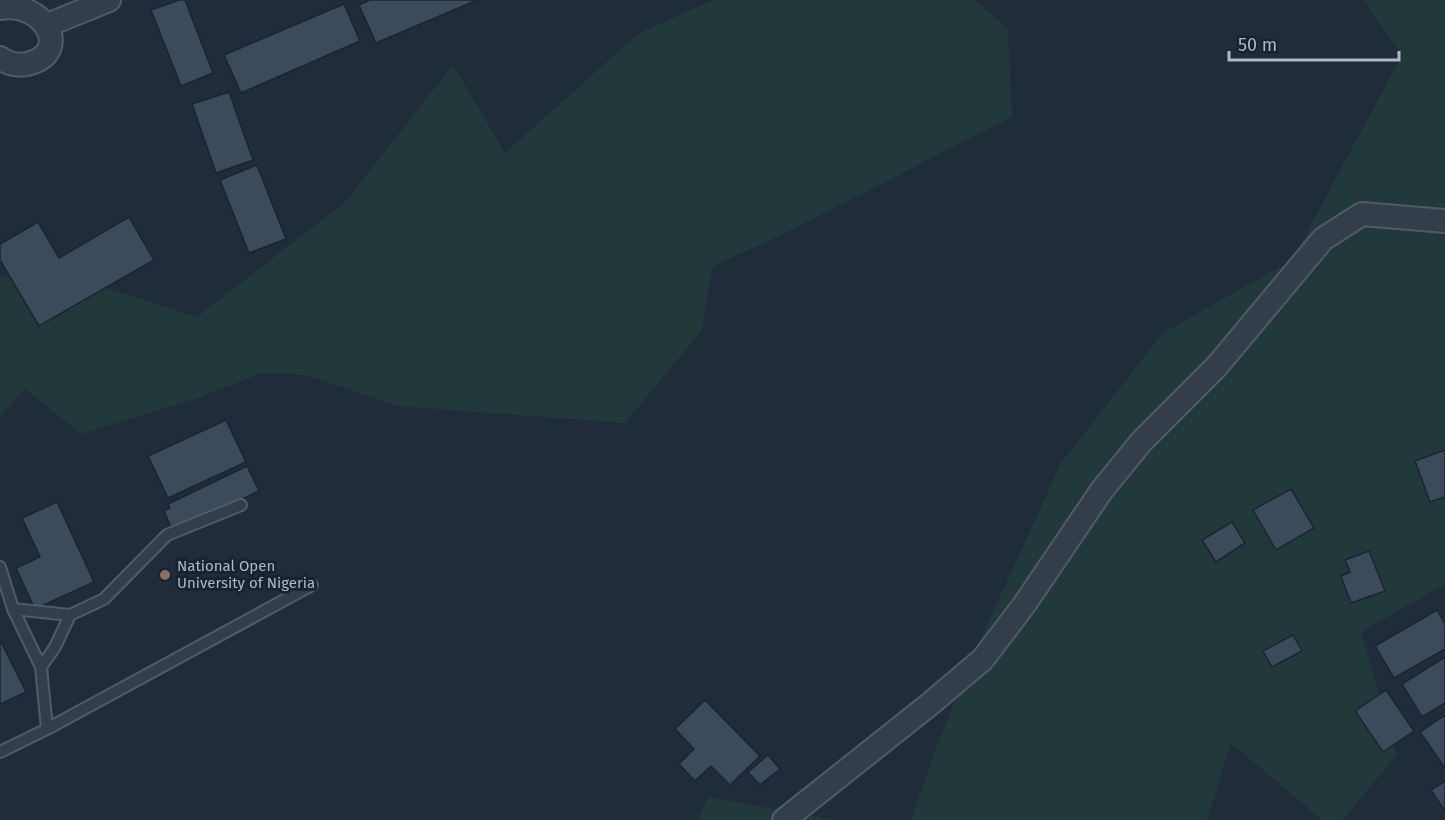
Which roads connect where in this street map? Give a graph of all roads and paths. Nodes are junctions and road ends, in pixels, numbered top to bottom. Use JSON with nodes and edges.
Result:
{"nodes":[{"id":1,"x":109,"y":0,"type":"edge"},
{"id":2,"x":4,"y":4,"type":"edge"},
{"id":3,"x":50,"y":24,"type":"junction"},
{"id":4,"x":0,"y":58,"type":"edge"},
{"id":5,"x":1445,"y":220,"type":"edge"},
{"id":6,"x":241,"y":504,"type":"dead end"},
{"id":7,"x":0,"y":567,"type":"edge"},
{"id":8,"x":312,"y":585,"type":"dead end"},
{"id":9,"x":13,"y":609,"type":"junction"},
{"id":10,"x":70,"y":615,"type":"junction"},
{"id":11,"x":41,"y":667,"type":"junction"},
{"id":12,"x":46,"y":729,"type":"junction"},
{"id":13,"x":0,"y":752,"type":"edge"},
{"id":14,"x":784,"y":820,"type":"edge"}],
"edges":[{"from":1,"to":3,"type":"street"},
{"from":2,"to":3,"type":"street"},
{"from":3,"to":4,"type":"street"},
{"from":5,"to":14,"type":"street"},
{"from":6,"to":10,"type":"lane"},
{"from":7,"to":9,"type":"lane"},
{"from":8,"to":12,"type":"lane"},
{"from":9,"to":10,"type":"lane"},
{"from":9,"to":11,"type":"lane"},
{"from":10,"to":11,"type":"lane"},
{"from":11,"to":12,"type":"lane"},
{"from":12,"to":13,"type":"lane"}]}
